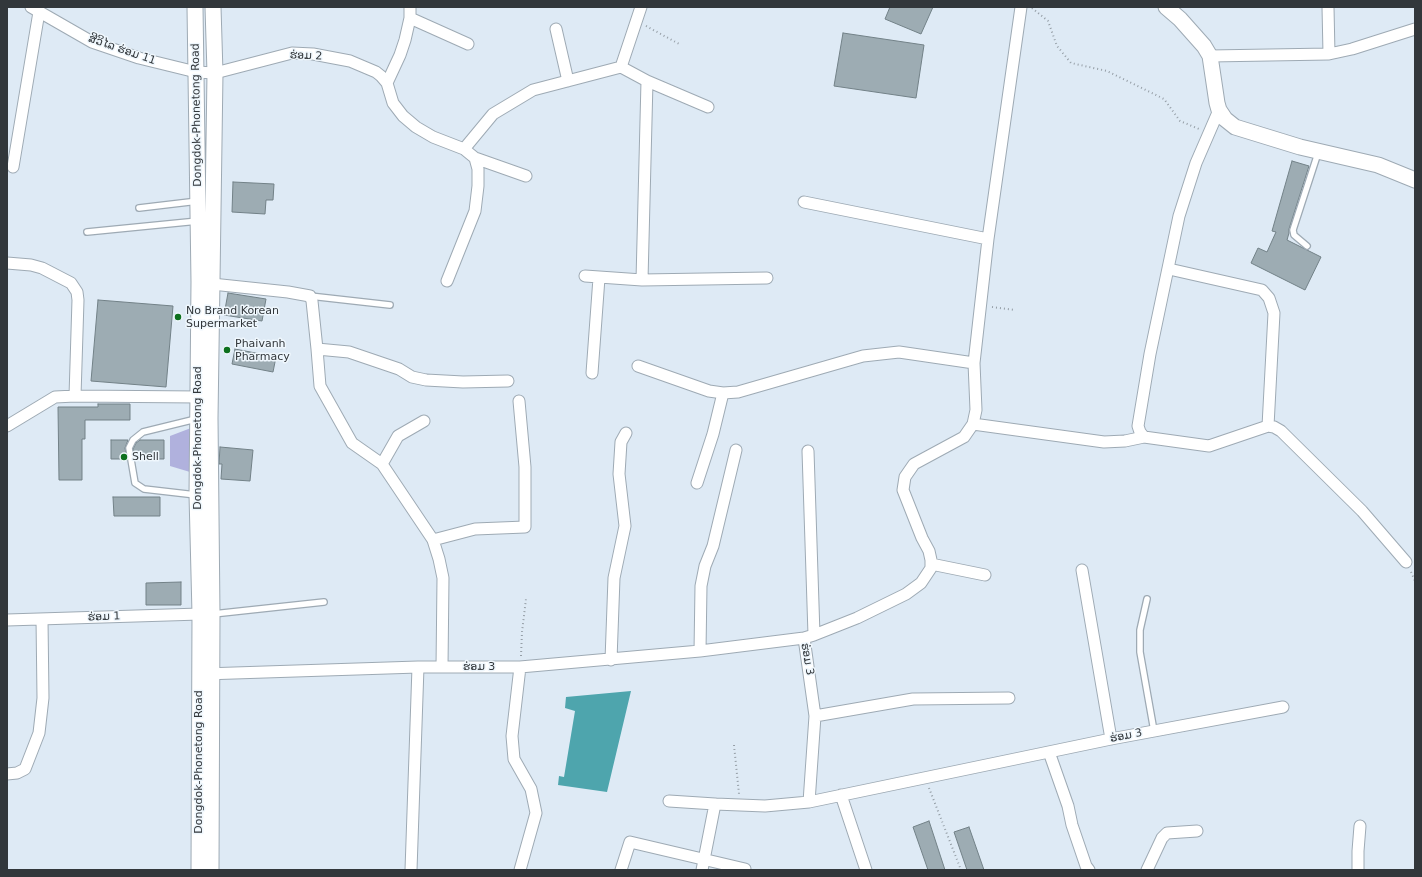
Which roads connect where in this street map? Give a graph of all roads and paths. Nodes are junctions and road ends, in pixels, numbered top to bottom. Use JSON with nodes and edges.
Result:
{"nodes":[{"id":1,"x":195,"y":7,"type":"edge"},
{"id":2,"x":213,"y":7,"type":"edge"},
{"id":3,"x":641,"y":7,"type":"edge"},
{"id":4,"x":1021,"y":7,"type":"edge"},
{"id":5,"x":1032,"y":7,"type":"edge"},
{"id":6,"x":1166,"y":7,"type":"edge"},
{"id":7,"x":1328,"y":7,"type":"edge"},
{"id":8,"x":35,"y":10,"type":"edge"},
{"id":9,"x":410,"y":12,"type":"edge"},
{"id":10,"x":636,"y":20,"type":"junction"},
{"id":11,"x":556,"y":29,"type":"dead end"},
{"id":12,"x":1415,"y":29,"type":"edge"},
{"id":13,"x":468,"y":44,"type":"dead end"},
{"id":14,"x":681,"y":45,"type":"dead end"},
{"id":15,"x":1329,"y":54,"type":"junction"},
{"id":16,"x":1210,"y":56,"type":"junction"},
{"id":17,"x":621,"y":67,"type":"junction"},
{"id":18,"x":196,"y":72,"type":"junction"},
{"id":19,"x":215,"y":73,"type":"junction"},
{"id":20,"x":568,"y":81,"type":"junction"},
{"id":21,"x":647,"y":81,"type":"junction"},
{"id":22,"x":387,"y":83,"type":"junction"},
{"id":23,"x":708,"y":107,"type":"dead end"},
{"id":24,"x":1219,"y":110,"type":"junction"},
{"id":25,"x":1209,"y":133,"type":"junction"},
{"id":26,"x":464,"y":149,"type":"junction"},
{"id":27,"x":1319,"y":152,"type":"junction"},
{"id":28,"x":475,"y":158,"type":"junction"},
{"id":29,"x":13,"y":167,"type":"dead end"},
{"id":30,"x":526,"y":176,"type":"dead end"},
{"id":31,"x":1415,"y":180,"type":"edge"},
{"id":32,"x":198,"y":201,"type":"junction"},
{"id":33,"x":804,"y":202,"type":"dead end"},
{"id":34,"x":139,"y":208,"type":"dead end"},
{"id":35,"x":198,"y":221,"type":"junction"},
{"id":36,"x":87,"y":232,"type":"dead end"},
{"id":37,"x":988,"y":239,"type":"junction"},
{"id":38,"x":1307,"y":246,"type":"dead end"},
{"id":39,"x":7,"y":262,"type":"edge"},
{"id":40,"x":1169,"y":269,"type":"junction"},
{"id":41,"x":585,"y":276,"type":"dead end"},
{"id":42,"x":599,"y":278,"type":"junction"},
{"id":43,"x":767,"y":278,"type":"dead end"},
{"id":44,"x":642,"y":280,"type":"junction"},
{"id":45,"x":447,"y":282,"type":"dead end"},
{"id":46,"x":212,"y":284,"type":"junction"},
{"id":47,"x":310,"y":296,"type":"junction"},
{"id":48,"x":390,"y":305,"type":"dead end"},
{"id":49,"x":981,"y":306,"type":"junction"},
{"id":50,"x":1015,"y":310,"type":"dead end"},
{"id":51,"x":318,"y":349,"type":"junction"},
{"id":52,"x":974,"y":363,"type":"junction"},
{"id":53,"x":638,"y":366,"type":"dead end"},
{"id":54,"x":592,"y":373,"type":"dead end"},
{"id":55,"x":508,"y":381,"type":"dead end"},
{"id":56,"x":724,"y":393,"type":"junction"},
{"id":57,"x":75,"y":396,"type":"junction"},
{"id":58,"x":199,"y":397,"type":"junction"},
{"id":59,"x":519,"y":401,"type":"dead end"},
{"id":60,"x":204,"y":418,"type":"junction"},
{"id":61,"x":424,"y":421,"type":"dead end"},
{"id":62,"x":973,"y":424,"type":"junction"},
{"id":63,"x":7,"y":426,"type":"edge"},
{"id":64,"x":1268,"y":426,"type":"junction"},
{"id":65,"x":626,"y":433,"type":"dead end"},
{"id":66,"x":1144,"y":437,"type":"junction"},
{"id":67,"x":736,"y":450,"type":"dead end"},
{"id":68,"x":808,"y":451,"type":"dead end"},
{"id":69,"x":382,"y":464,"type":"junction"},
{"id":70,"x":697,"y":482,"type":"dead end"},
{"id":71,"x":204,"y":496,"type":"junction"},
{"id":72,"x":433,"y":540,"type":"junction"},
{"id":73,"x":1406,"y":562,"type":"dead end"},
{"id":74,"x":931,"y":564,"type":"junction"},
{"id":75,"x":1082,"y":570,"type":"dead end"},
{"id":76,"x":985,"y":575,"type":"dead end"},
{"id":77,"x":1147,"y":599,"type":"dead end"},
{"id":78,"x":526,"y":600,"type":"dead end"},
{"id":79,"x":324,"y":602,"type":"dead end"},
{"id":80,"x":206,"y":614,"type":"junction"},
{"id":81,"x":42,"y":619,"type":"junction"},
{"id":82,"x":7,"y":620,"type":"edge"},
{"id":83,"x":809,"y":636,"type":"junction"},
{"id":84,"x":700,"y":651,"type":"junction"},
{"id":85,"x":611,"y":660,"type":"junction"},
{"id":86,"x":418,"y":667,"type":"junction"},
{"id":87,"x":442,"y":667,"type":"junction"},
{"id":88,"x":520,"y":667,"type":"junction"},
{"id":89,"x":205,"y":674,"type":"junction"},
{"id":90,"x":1009,"y":698,"type":"dead end"},
{"id":91,"x":1283,"y":707,"type":"dead end"},
{"id":92,"x":815,"y":716,"type":"junction"},
{"id":93,"x":1154,"y":731,"type":"junction"},
{"id":94,"x":1111,"y":739,"type":"junction"},
{"id":95,"x":734,"y":745,"type":"dead end"},
{"id":96,"x":1049,"y":752,"type":"junction"},
{"id":97,"x":7,"y":774,"type":"edge"},
{"id":98,"x":925,"y":778,"type":"junction"},
{"id":99,"x":841,"y":795,"type":"junction"},
{"id":100,"x":668,"y":801,"type":"dead end"},
{"id":101,"x":809,"y":802,"type":"junction"},
{"id":102,"x":715,"y":804,"type":"junction"},
{"id":103,"x":740,"y":805,"type":"junction"},
{"id":104,"x":1360,"y":826,"type":"dead end"},
{"id":105,"x":1197,"y":830,"type":"dead end"},
{"id":106,"x":703,"y":858,"type":"junction"},
{"id":107,"x":745,"y":868,"type":"dead end"},
{"id":108,"x":199,"y":870,"type":"edge"},
{"id":109,"x":211,"y":870,"type":"edge"},
{"id":110,"x":411,"y":870,"type":"edge"},
{"id":111,"x":520,"y":870,"type":"edge"},
{"id":112,"x":621,"y":870,"type":"edge"},
{"id":113,"x":702,"y":870,"type":"edge"},
{"id":114,"x":866,"y":870,"type":"edge"},
{"id":115,"x":960,"y":870,"type":"edge"},
{"id":116,"x":1089,"y":870,"type":"edge"},
{"id":117,"x":1147,"y":870,"type":"edge"},
{"id":118,"x":1358,"y":870,"type":"edge"}],
"edges":[{"from":1,"to":18,"type":"main road","name":"Dongdok-Phonetong Road"},
{"from":2,"to":19,"type":"main road","name":"Dongdok-Phonetong Road"},
{"from":3,"to":10,"type":"street"},
{"from":4,"to":37,"type":"street"},
{"from":5,"to":25,"type":"path"},
{"from":6,"to":16,"type":"main road"},
{"from":7,"to":15,"type":"street"},
{"from":8,"to":18,"type":"street","name":"ສີວິໄລ ຮ່ອມ 11"},
{"from":8,"to":29,"type":"street"},
{"from":9,"to":13,"type":"street"},
{"from":9,"to":22,"type":"street"},
{"from":10,"to":14,"type":"path"},
{"from":10,"to":17,"type":"street"},
{"from":11,"to":20,"type":"street"},
{"from":12,"to":15,"type":"street"},
{"from":15,"to":16,"type":"street"},
{"from":16,"to":24,"type":"main road"},
{"from":17,"to":20,"type":"street"},
{"from":17,"to":21,"type":"street"},
{"from":18,"to":19,"type":"street","name":"ຮ່ອມ 2"},
{"from":18,"to":32,"type":"main road","name":"Dongdok-Phonetong Road"},
{"from":19,"to":22,"type":"street","name":"ຮ່ອມ 2"},
{"from":19,"to":46,"type":"main road","name":"Dongdok-Phonetong Road"},
{"from":20,"to":26,"type":"street"},
{"from":21,"to":23,"type":"street"},
{"from":21,"to":44,"type":"street"},
{"from":22,"to":26,"type":"street"},
{"from":24,"to":25,"type":"street"},
{"from":24,"to":27,"type":"main road"},
{"from":25,"to":40,"type":"street"},
{"from":26,"to":28,"type":"street"},
{"from":27,"to":31,"type":"main road"},
{"from":27,"to":38,"type":"lane"},
{"from":28,"to":30,"type":"street"},
{"from":28,"to":45,"type":"street"},
{"from":32,"to":34,"type":"lane"},
{"from":32,"to":35,"type":"main road","name":"Dongdok-Phonetong Road"},
{"from":33,"to":37,"type":"street"},
{"from":35,"to":36,"type":"lane"},
{"from":35,"to":58,"type":"main road","name":"Dongdok-Phonetong Road"},
{"from":37,"to":49,"type":"street"},
{"from":39,"to":57,"type":"street"},
{"from":40,"to":64,"type":"street"},
{"from":40,"to":66,"type":"street"},
{"from":41,"to":42,"type":"street"},
{"from":42,"to":44,"type":"street"},
{"from":42,"to":54,"type":"street"},
{"from":43,"to":44,"type":"street"},
{"from":46,"to":47,"type":"street"},
{"from":46,"to":60,"type":"main road","name":"Dongdok-Phonetong Road"},
{"from":47,"to":48,"type":"lane"},
{"from":47,"to":51,"type":"street"},
{"from":49,"to":50,"type":"path"},
{"from":49,"to":52,"type":"street"},
{"from":51,"to":55,"type":"street"},
{"from":51,"to":69,"type":"street"},
{"from":52,"to":56,"type":"street"},
{"from":52,"to":62,"type":"street"},
{"from":53,"to":56,"type":"street"},
{"from":56,"to":70,"type":"street"},
{"from":57,"to":58,"type":"street"},
{"from":57,"to":63,"type":"street"},
{"from":58,"to":60,"type":"main road","name":"Dongdok-Phonetong Road"},
{"from":59,"to":72,"type":"street"},
{"from":60,"to":71,"type":"main road","name":"Dongdok-Phonetong Road"},
{"from":60,"to":71,"type":"lane"},
{"from":61,"to":69,"type":"street"},
{"from":62,"to":66,"type":"street"},
{"from":62,"to":74,"type":"street"},
{"from":64,"to":66,"type":"street"},
{"from":64,"to":73,"type":"street"},
{"from":65,"to":85,"type":"street"},
{"from":67,"to":84,"type":"street"},
{"from":68,"to":83,"type":"street"},
{"from":69,"to":72,"type":"street"},
{"from":71,"to":80,"type":"main road","name":"Dongdok-Phonetong Road"},
{"from":72,"to":87,"type":"street"},
{"from":74,"to":76,"type":"street"},
{"from":74,"to":83,"type":"street"},
{"from":75,"to":94,"type":"street"},
{"from":77,"to":93,"type":"lane"},
{"from":78,"to":88,"type":"path"},
{"from":79,"to":80,"type":"lane"},
{"from":80,"to":81,"type":"street","name":"ຮ່ອມ 1"},
{"from":80,"to":89,"type":"main road","name":"Dongdok-Phonetong Road"},
{"from":81,"to":82,"type":"street","name":"ຮ່ອມ 1"},
{"from":81,"to":97,"type":"street"},
{"from":83,"to":84,"type":"street","name":"ຮ່ອມ 3"},
{"from":83,"to":92,"type":"street","name":"ຮ່ອມ 3"},
{"from":84,"to":85,"type":"street","name":"ຮ່ອມ 3"},
{"from":85,"to":88,"type":"street","name":"ຮ່ອມ 3"},
{"from":86,"to":87,"type":"street","name":"ຮ່ອມ 3"},
{"from":86,"to":89,"type":"street","name":"ຮ່ອມ 3"},
{"from":86,"to":110,"type":"street"},
{"from":87,"to":88,"type":"street","name":"ຮ່ອມ 3"},
{"from":88,"to":111,"type":"street"},
{"from":89,"to":108,"type":"main road","name":"Dongdok-Phonetong Road"},
{"from":89,"to":109,"type":"main road","name":"Dongdok-Phonetong Road"},
{"from":90,"to":92,"type":"street"},
{"from":91,"to":93,"type":"street","name":"ຮ່ອມ 3"},
{"from":92,"to":101,"type":"street","name":"ຮ່ອມ 3"},
{"from":93,"to":94,"type":"street","name":"ຮ່ອມ 3"},
{"from":94,"to":96,"type":"street","name":"ຮ່ອມ 3"},
{"from":95,"to":103,"type":"path"},
{"from":96,"to":98,"type":"street","name":"ຮ່ອມ 3"},
{"from":96,"to":116,"type":"street"},
{"from":98,"to":99,"type":"street","name":"ຮ່ອມ 3"},
{"from":98,"to":115,"type":"path"},
{"from":99,"to":101,"type":"street","name":"ຮ່ອມ 3"},
{"from":99,"to":114,"type":"street"},
{"from":100,"to":102,"type":"street"},
{"from":101,"to":103,"type":"street"},
{"from":102,"to":103,"type":"street"},
{"from":102,"to":106,"type":"street"},
{"from":104,"to":118,"type":"street"},
{"from":105,"to":117,"type":"street"},
{"from":106,"to":107,"type":"street"},
{"from":106,"to":112,"type":"street"},
{"from":106,"to":113,"type":"street"}]}
